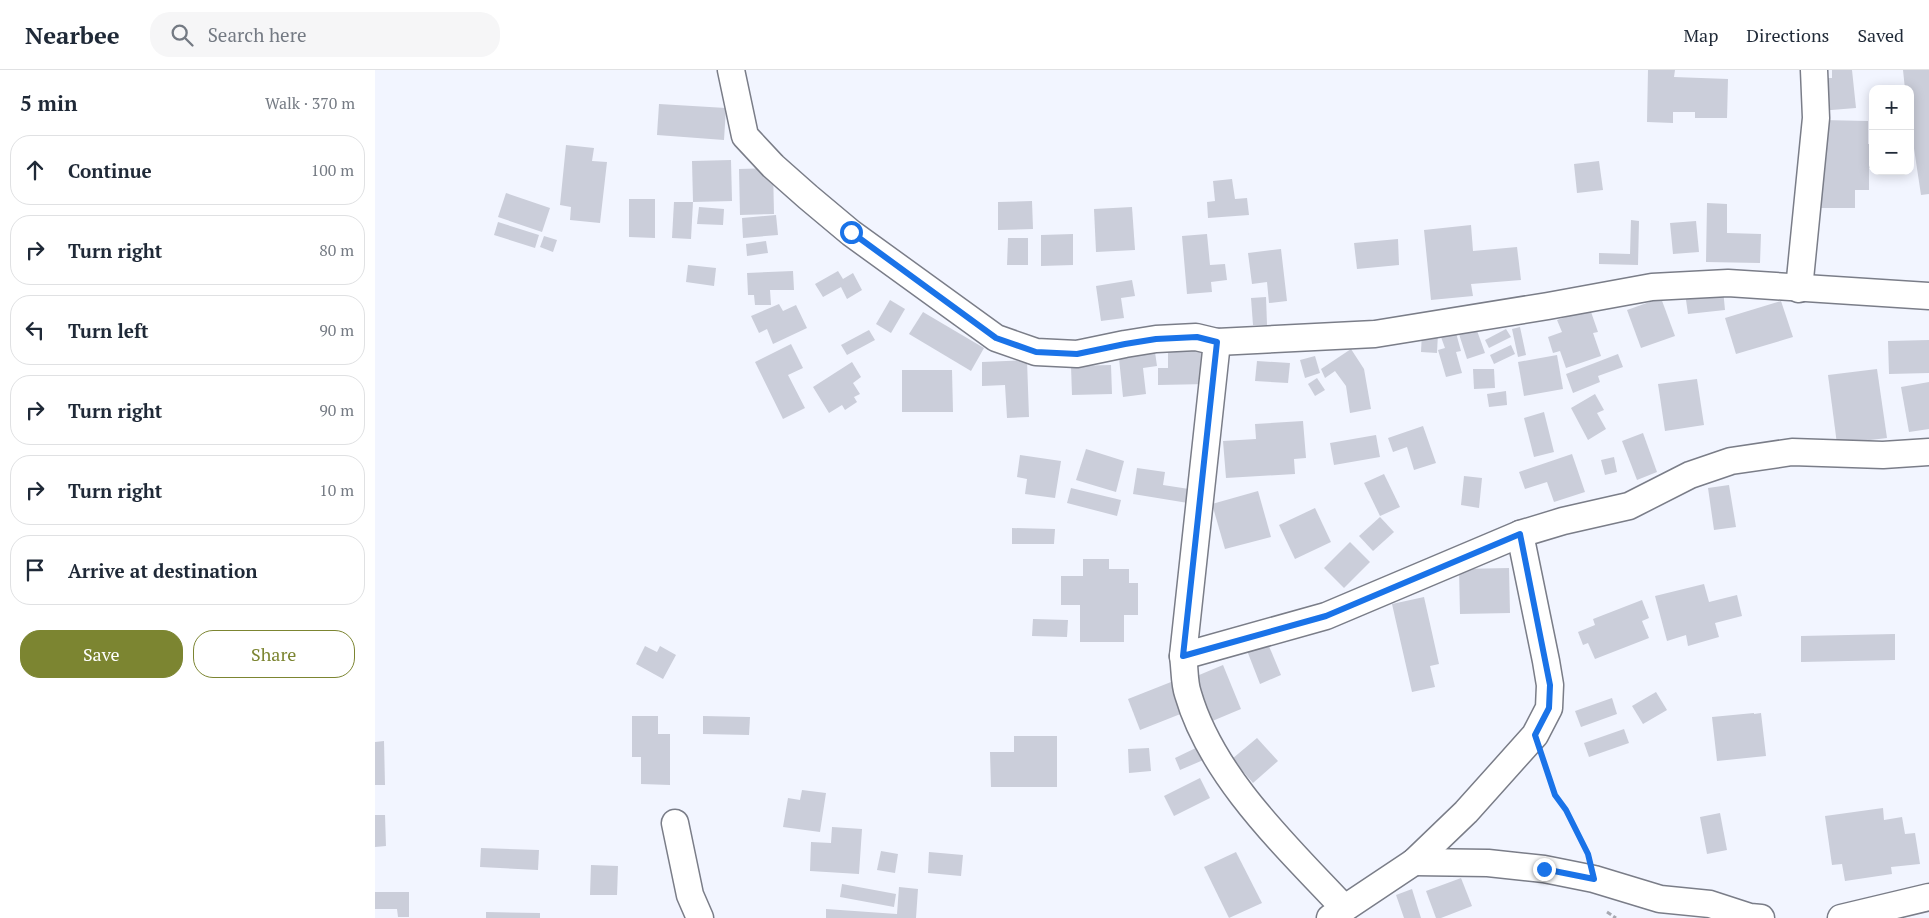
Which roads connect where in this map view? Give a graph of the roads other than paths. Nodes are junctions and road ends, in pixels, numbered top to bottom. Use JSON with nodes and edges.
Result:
{"nodes":[{"id":1,"x":731,"y":70,"type":"edge"},
{"id":2,"x":1814,"y":70,"type":"edge"},
{"id":3,"x":1799,"y":289,"type":"junction"},
{"id":4,"x":1929,"y":296,"type":"edge"},
{"id":5,"x":1217,"y":342,"type":"junction"},
{"id":6,"x":1929,"y":452,"type":"edge"},
{"id":7,"x":1520,"y":534,"type":"junction"},
{"id":8,"x":1183,"y":656,"type":"junction"},
{"id":9,"x":675,"y":823,"type":"dead end"},
{"id":10,"x":1414,"y":862,"type":"junction"},
{"id":11,"x":1929,"y":897,"type":"edge"},
{"id":12,"x":1337,"y":913,"type":"edge"},
{"id":13,"x":700,"y":918,"type":"edge"},
{"id":14,"x":1761,"y":918,"type":"edge"},
{"id":15,"x":1841,"y":918,"type":"edge"}],
"edges":[{"from":1,"to":5,"type":"street"},
{"from":2,"to":3,"type":"street"},
{"from":3,"to":4,"type":"street"},
{"from":3,"to":5,"type":"street"},
{"from":5,"to":8,"type":"street"},
{"from":6,"to":7,"type":"street"},
{"from":7,"to":8,"type":"street"},
{"from":7,"to":10,"type":"street"},
{"from":8,"to":12,"type":"street"},
{"from":9,"to":13,"type":"street"},
{"from":10,"to":12,"type":"street"},
{"from":10,"to":14,"type":"street"},
{"from":11,"to":15,"type":"street"}]}
